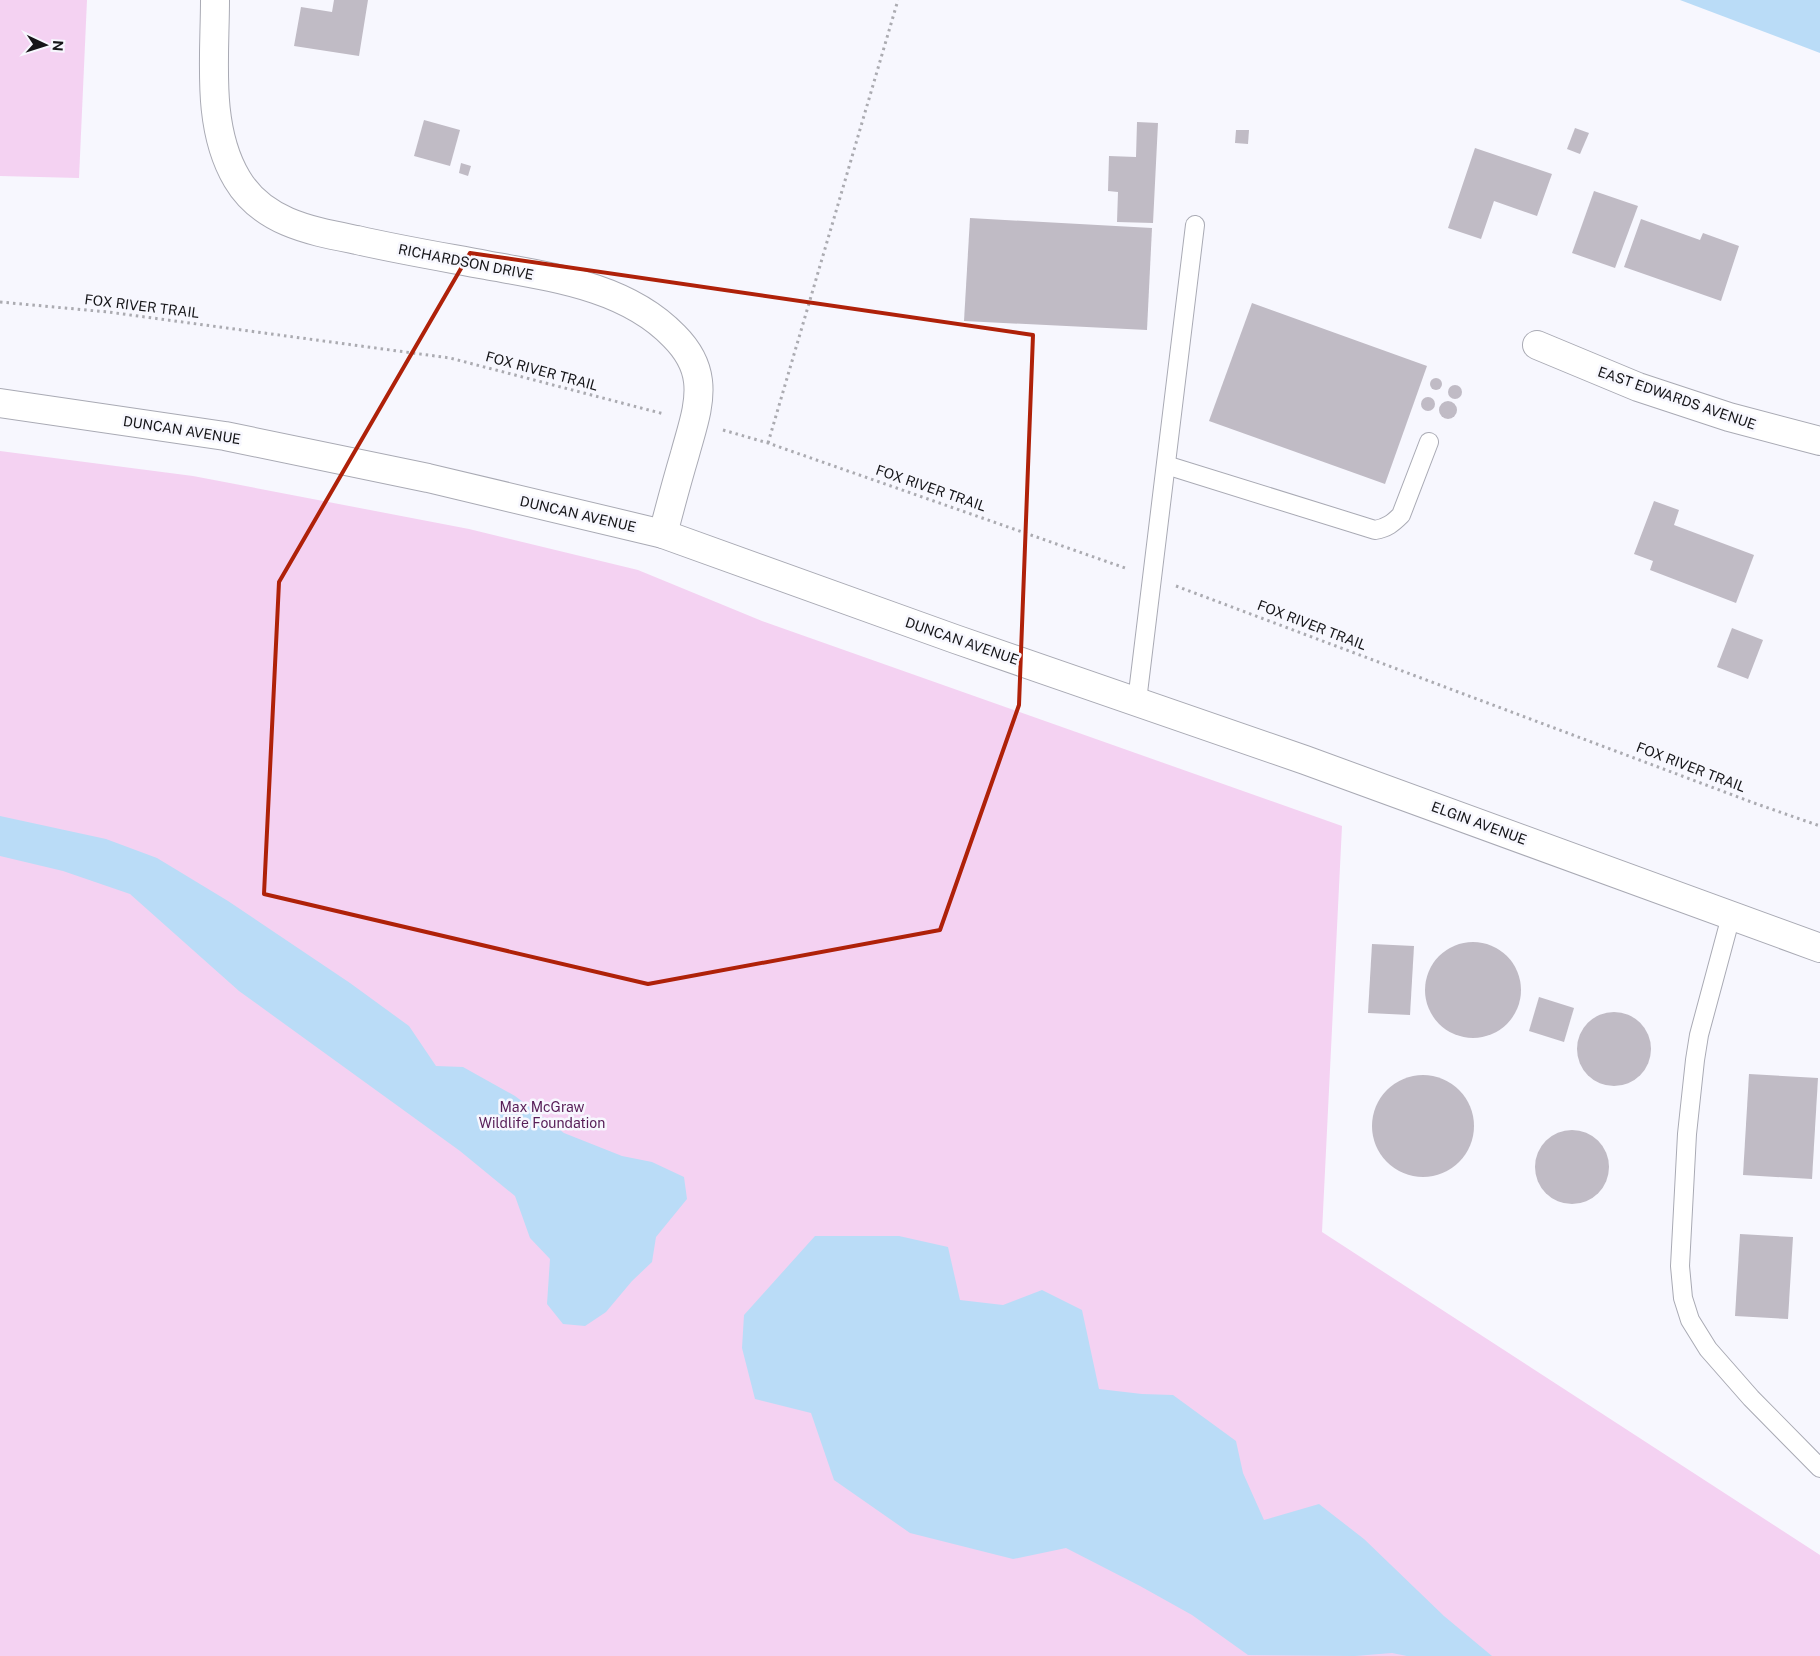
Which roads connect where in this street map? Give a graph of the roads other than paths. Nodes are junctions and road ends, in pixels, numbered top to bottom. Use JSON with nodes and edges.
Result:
{"nodes":[{"id":1,"x":215,"y":0,"type":"edge"},
{"id":2,"x":1195,"y":226,"type":"dead end"},
{"id":3,"x":1537,"y":345,"type":"dead end"},
{"id":4,"x":0,"y":403,"type":"edge"},
{"id":5,"x":1820,"y":441,"type":"edge"},
{"id":6,"x":1429,"y":442,"type":"dead end"},
{"id":7,"x":1166,"y":465,"type":"junction"},
{"id":8,"x":662,"y":534,"type":"junction"},
{"id":9,"x":1137,"y":701,"type":"junction"},
{"id":10,"x":1731,"y":916,"type":"junction"},
{"id":11,"x":1820,"y":948,"type":"edge"},
{"id":12,"x":1820,"y":1468,"type":"edge"}],
"edges":[{"from":1,"to":8,"type":"street","name":"RICHARDSON DRIVE"},
{"from":2,"to":7,"type":"lane"},
{"from":3,"to":5,"type":"street","name":"EAST EDWARDS AVENUE"},
{"from":4,"to":8,"type":"street","name":"DUNCAN AVENUE"},
{"from":6,"to":7,"type":"lane"},
{"from":7,"to":9,"type":"lane"},
{"from":8,"to":9,"type":"street","name":"DUNCAN AVENUE"},
{"from":9,"to":10,"type":"street","name":"ELGIN AVENUE"},
{"from":10,"to":11,"type":"street","name":"ELGIN AVENUE"},
{"from":10,"to":12,"type":"lane"}]}
